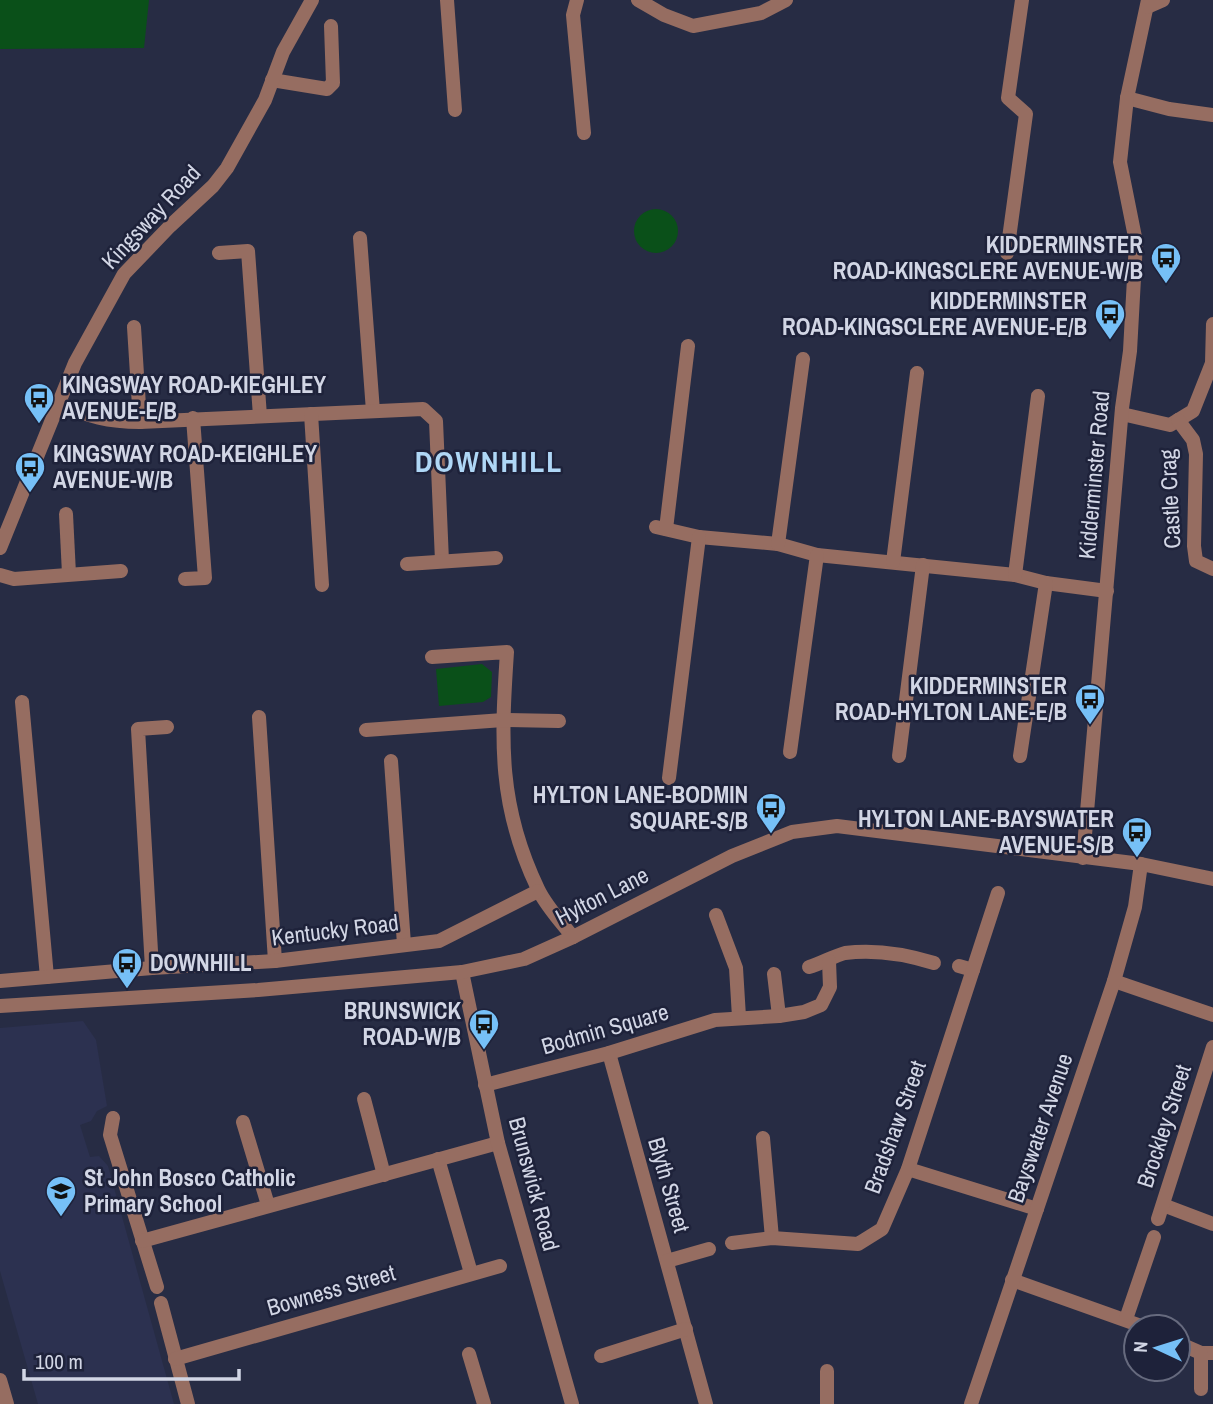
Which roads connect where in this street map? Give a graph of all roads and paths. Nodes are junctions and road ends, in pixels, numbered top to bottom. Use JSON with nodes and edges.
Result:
{"nodes":[{"id":1,"x":312,"y":0,"type":"edge"},
{"id":2,"x":447,"y":0,"type":"edge"},
{"id":3,"x":577,"y":0,"type":"edge"},
{"id":4,"x":638,"y":0,"type":"edge"},
{"id":5,"x":786,"y":0,"type":"edge"},
{"id":6,"x":1022,"y":0,"type":"edge"},
{"id":7,"x":1163,"y":0,"type":"edge"},
{"id":8,"x":770,"y":3,"type":"edge"},
{"id":9,"x":1147,"y":3,"type":"edge"},
{"id":10,"x":331,"y":26,"type":"dead end"},
{"id":11,"x":272,"y":80,"type":"junction"},
{"id":12,"x":1127,"y":98,"type":"junction"},
{"id":13,"x":455,"y":110,"type":"dead end"},
{"id":14,"x":1213,"y":115,"type":"edge"},
{"id":15,"x":584,"y":133,"type":"dead end"},
{"id":16,"x":360,"y":238,"type":"dead end"},
{"id":17,"x":219,"y":253,"type":"dead end"},
{"id":18,"x":1007,"y":253,"type":"dead end"},
{"id":19,"x":1213,"y":324,"type":"edge"},
{"id":20,"x":134,"y":327,"type":"dead end"},
{"id":21,"x":688,"y":346,"type":"dead end"},
{"id":22,"x":803,"y":359,"type":"dead end"},
{"id":23,"x":1213,"y":363,"type":"edge"},
{"id":24,"x":916,"y":373,"type":"dead end"},
{"id":25,"x":1038,"y":396,"type":"dead end"},
{"id":26,"x":59,"y":403,"type":"junction"},
{"id":27,"x":373,"y":411,"type":"junction"},
{"id":28,"x":311,"y":414,"type":"junction"},
{"id":29,"x":1122,"y":414,"type":"junction"},
{"id":30,"x":260,"y":416,"type":"junction"},
{"id":31,"x":193,"y":418,"type":"junction"},
{"id":32,"x":1178,"y":420,"type":"junction"},
{"id":33,"x":141,"y":422,"type":"junction"},
{"id":34,"x":66,"y":514,"type":"dead end"},
{"id":35,"x":699,"y":537,"type":"junction"},
{"id":36,"x":778,"y":544,"type":"junction"},
{"id":37,"x":0,"y":548,"type":"edge"},
{"id":38,"x":817,"y":555,"type":"junction"},
{"id":39,"x":496,"y":558,"type":"dead end"},
{"id":40,"x":442,"y":561,"type":"junction"},
{"id":41,"x":893,"y":562,"type":"junction"},
{"id":42,"x":407,"y":564,"type":"dead end"},
{"id":43,"x":923,"y":565,"type":"junction"},
{"id":44,"x":1213,"y":569,"type":"edge"},
{"id":45,"x":121,"y":571,"type":"dead end"},
{"id":46,"x":69,"y":574,"type":"junction"},
{"id":47,"x":0,"y":575,"type":"edge"},
{"id":48,"x":1015,"y":575,"type":"junction"},
{"id":49,"x":185,"y":579,"type":"dead end"},
{"id":50,"x":1046,"y":583,"type":"junction"},
{"id":51,"x":322,"y":585,"type":"dead end"},
{"id":52,"x":1107,"y":591,"type":"junction"},
{"id":53,"x":432,"y":657,"type":"dead end"},
{"id":54,"x":22,"y":702,"type":"dead end"},
{"id":55,"x":259,"y":717,"type":"dead end"},
{"id":56,"x":503,"y":720,"type":"junction"},
{"id":57,"x":559,"y":721,"type":"dead end"},
{"id":58,"x":167,"y":727,"type":"dead end"},
{"id":59,"x":366,"y":730,"type":"dead end"},
{"id":60,"x":790,"y":752,"type":"dead end"},
{"id":61,"x":899,"y":756,"type":"dead end"},
{"id":62,"x":1020,"y":756,"type":"dead end"},
{"id":63,"x":391,"y":761,"type":"dead end"},
{"id":64,"x":669,"y":778,"type":"dead end"},
{"id":65,"x":1083,"y":858,"type":"junction"},
{"id":66,"x":1141,"y":864,"type":"junction"},
{"id":67,"x":1213,"y":879,"type":"edge"},
{"id":68,"x":538,"y":891,"type":"junction"},
{"id":69,"x":998,"y":893,"type":"dead end"},
{"id":70,"x":716,"y":915,"type":"dead end"},
{"id":71,"x":573,"y":937,"type":"junction"},
{"id":72,"x":404,"y":944,"type":"junction"},
{"id":73,"x":275,"y":961,"type":"junction"},
{"id":74,"x":829,"y":961,"type":"junction"},
{"id":75,"x":934,"y":963,"type":"dead end"},
{"id":76,"x":809,"y":967,"type":"dead end"},
{"id":77,"x":152,"y":968,"type":"junction"},
{"id":78,"x":463,"y":972,"type":"junction"},
{"id":79,"x":774,"y":974,"type":"dead end"},
{"id":80,"x":47,"y":977,"type":"junction"},
{"id":81,"x":0,"y":981,"type":"edge"},
{"id":82,"x":1114,"y":981,"type":"junction"},
{"id":83,"x":0,"y":1006,"type":"edge"},
{"id":84,"x":1213,"y":1015,"type":"edge"},
{"id":85,"x":779,"y":1016,"type":"junction"},
{"id":86,"x":739,"y":1017,"type":"junction"},
{"id":87,"x":1213,"y":1048,"type":"edge"},
{"id":88,"x":609,"y":1053,"type":"junction"},
{"id":89,"x":485,"y":1086,"type":"junction"},
{"id":90,"x":364,"y":1099,"type":"dead end"},
{"id":91,"x":113,"y":1118,"type":"dead end"},
{"id":92,"x":243,"y":1122,"type":"dead end"},
{"id":93,"x":763,"y":1138,"type":"dead end"},
{"id":94,"x":498,"y":1143,"type":"junction"},
{"id":95,"x":438,"y":1159,"type":"junction"},
{"id":96,"x":908,"y":1169,"type":"junction"},
{"id":97,"x":384,"y":1175,"type":"junction"},
{"id":98,"x":268,"y":1205,"type":"junction"},
{"id":99,"x":1163,"y":1205,"type":"junction"},
{"id":100,"x":1037,"y":1209,"type":"junction"},
{"id":101,"x":1158,"y":1219,"type":"dead end"},
{"id":102,"x":1213,"y":1224,"type":"edge"},
{"id":103,"x":1154,"y":1237,"type":"dead end"},
{"id":104,"x":772,"y":1238,"type":"junction"},
{"id":105,"x":142,"y":1241,"type":"junction"},
{"id":106,"x":732,"y":1243,"type":"dead end"},
{"id":107,"x":709,"y":1249,"type":"dead end"},
{"id":108,"x":667,"y":1261,"type":"junction"},
{"id":109,"x":500,"y":1266,"type":"dead end"},
{"id":110,"x":471,"y":1273,"type":"junction"},
{"id":111,"x":1012,"y":1280,"type":"junction"},
{"id":112,"x":157,"y":1287,"type":"dead end"},
{"id":113,"x":161,"y":1303,"type":"dead end"},
{"id":114,"x":1128,"y":1313,"type":"edge"},
{"id":115,"x":1122,"y":1318,"type":"edge"},
{"id":116,"x":686,"y":1329,"type":"junction"},
{"id":117,"x":1207,"y":1353,"type":"edge"},
{"id":118,"x":469,"y":1354,"type":"dead end"},
{"id":119,"x":601,"y":1356,"type":"dead end"},
{"id":120,"x":175,"y":1359,"type":"junction"},
{"id":121,"x":827,"y":1371,"type":"dead end"},
{"id":122,"x":0,"y":1380,"type":"edge"},
{"id":123,"x":1201,"y":1390,"type":"dead end"},
{"id":124,"x":7,"y":1404,"type":"edge"},
{"id":125,"x":188,"y":1404,"type":"edge"},
{"id":126,"x":484,"y":1404,"type":"edge"},
{"id":127,"x":572,"y":1404,"type":"edge"},
{"id":128,"x":706,"y":1404,"type":"edge"},
{"id":129,"x":827,"y":1404,"type":"edge"},
{"id":130,"x":971,"y":1404,"type":"edge"}],
"edges":[{"from":1,"to":11,"type":"street","name":"Kingsway Road"},
{"from":2,"to":13,"type":"street"},
{"from":3,"to":15,"type":"street"},
{"from":4,"to":8,"type":"street"},
{"from":5,"to":8,"type":"street"},
{"from":6,"to":18,"type":"street"},
{"from":7,"to":9,"type":"street"},
{"from":9,"to":12,"type":"street","name":"Kidderminster Road"},
{"from":10,"to":11,"type":"street"},
{"from":11,"to":26,"type":"street","name":"Kingsway Road"},
{"from":12,"to":14,"type":"street"},
{"from":12,"to":29,"type":"street","name":"Kidderminster Road"},
{"from":16,"to":27,"type":"street"},
{"from":17,"to":30,"type":"street"},
{"from":19,"to":23,"type":"street"},
{"from":20,"to":33,"type":"street"},
{"from":21,"to":35,"type":"street"},
{"from":22,"to":36,"type":"street"},
{"from":23,"to":32,"type":"street"},
{"from":24,"to":41,"type":"street"},
{"from":25,"to":48,"type":"street"},
{"from":26,"to":33,"type":"street"},
{"from":26,"to":37,"type":"street","name":"Kingsway Road"},
{"from":27,"to":28,"type":"street"},
{"from":27,"to":40,"type":"street"},
{"from":28,"to":30,"type":"street"},
{"from":28,"to":51,"type":"street"},
{"from":29,"to":32,"type":"street"},
{"from":29,"to":52,"type":"street","name":"Kidderminster Road"},
{"from":30,"to":31,"type":"street"},
{"from":31,"to":33,"type":"street"},
{"from":31,"to":49,"type":"street"},
{"from":32,"to":44,"type":"street","name":"Castle Crag"},
{"from":34,"to":46,"type":"street"},
{"from":35,"to":36,"type":"street"},
{"from":35,"to":64,"type":"street"},
{"from":36,"to":38,"type":"street"},
{"from":38,"to":41,"type":"street"},
{"from":38,"to":60,"type":"street"},
{"from":39,"to":40,"type":"street"},
{"from":40,"to":42,"type":"street"},
{"from":41,"to":43,"type":"street"},
{"from":43,"to":48,"type":"street"},
{"from":43,"to":61,"type":"street"},
{"from":45,"to":46,"type":"street"},
{"from":46,"to":47,"type":"street"},
{"from":48,"to":50,"type":"street"},
{"from":50,"to":52,"type":"street"},
{"from":50,"to":62,"type":"street"},
{"from":52,"to":65,"type":"street","name":"Kidderminster Road"},
{"from":53,"to":56,"type":"street"},
{"from":54,"to":80,"type":"street"},
{"from":55,"to":73,"type":"street"},
{"from":56,"to":57,"type":"street"},
{"from":56,"to":59,"type":"street"},
{"from":56,"to":68,"type":"street"},
{"from":58,"to":77,"type":"street"},
{"from":63,"to":72,"type":"street"},
{"from":65,"to":66,"type":"street","name":"Hylton Lane"},
{"from":65,"to":71,"type":"street","name":"Hylton Lane"},
{"from":66,"to":67,"type":"street","name":"Hylton Lane"},
{"from":66,"to":82,"type":"street","name":"Bayswater Avenue"},
{"from":68,"to":71,"type":"street"},
{"from":68,"to":72,"type":"street","name":"Kentucky Road"},
{"from":69,"to":96,"type":"street","name":"Bradshaw Street"},
{"from":70,"to":86,"type":"street"},
{"from":71,"to":78,"type":"street","name":"Hylton Lane"},
{"from":72,"to":73,"type":"street","name":"Kentucky Road"},
{"from":73,"to":77,"type":"street","name":"Kentucky Road"},
{"from":74,"to":75,"type":"street"},
{"from":74,"to":76,"type":"street"},
{"from":74,"to":85,"type":"street","name":"Bodmin Square"},
{"from":77,"to":80,"type":"street","name":"Kentucky Road"},
{"from":78,"to":83,"type":"street","name":"Hylton Lane"},
{"from":78,"to":89,"type":"street","name":"Brunswick Road"},
{"from":79,"to":85,"type":"street"},
{"from":80,"to":81,"type":"street","name":"Kentucky Road"},
{"from":82,"to":84,"type":"street"},
{"from":82,"to":100,"type":"street","name":"Bayswater Avenue"},
{"from":85,"to":86,"type":"street","name":"Bodmin Square"},
{"from":86,"to":88,"type":"street","name":"Bodmin Square"},
{"from":87,"to":99,"type":"street","name":"Brockley Street"},
{"from":88,"to":89,"type":"street","name":"Bodmin Square"},
{"from":88,"to":108,"type":"street","name":"Blyth Street"},
{"from":89,"to":94,"type":"street","name":"Brunswick Road"},
{"from":90,"to":97,"type":"street"},
{"from":91,"to":105,"type":"street"},
{"from":92,"to":98,"type":"street"},
{"from":93,"to":104,"type":"street"},
{"from":94,"to":95,"type":"street"},
{"from":94,"to":127,"type":"street","name":"Brunswick Road"},
{"from":95,"to":97,"type":"street"},
{"from":95,"to":110,"type":"street"},
{"from":96,"to":100,"type":"street"},
{"from":96,"to":104,"type":"street","name":"Bradshaw Street"},
{"from":97,"to":98,"type":"street"},
{"from":98,"to":105,"type":"street"},
{"from":99,"to":101,"type":"street","name":"Brockley Street"},
{"from":99,"to":102,"type":"street"},
{"from":100,"to":111,"type":"street","name":"Bayswater Avenue"},
{"from":103,"to":114,"type":"street"},
{"from":104,"to":106,"type":"street","name":"Bradshaw Street"},
{"from":105,"to":112,"type":"street"},
{"from":107,"to":108,"type":"street"},
{"from":108,"to":116,"type":"street","name":"Blyth Street"},
{"from":109,"to":110,"type":"street","name":"Bowness Street"},
{"from":110,"to":120,"type":"street","name":"Bowness Street"},
{"from":111,"to":115,"type":"street"},
{"from":111,"to":130,"type":"street","name":"Bayswater Avenue"},
{"from":113,"to":120,"type":"street"},
{"from":116,"to":119,"type":"street"},
{"from":116,"to":128,"type":"street","name":"Blyth Street"},
{"from":117,"to":123,"type":"street"},
{"from":118,"to":126,"type":"street"},
{"from":120,"to":125,"type":"street"},
{"from":121,"to":129,"type":"street"},
{"from":122,"to":124,"type":"street"}]}
